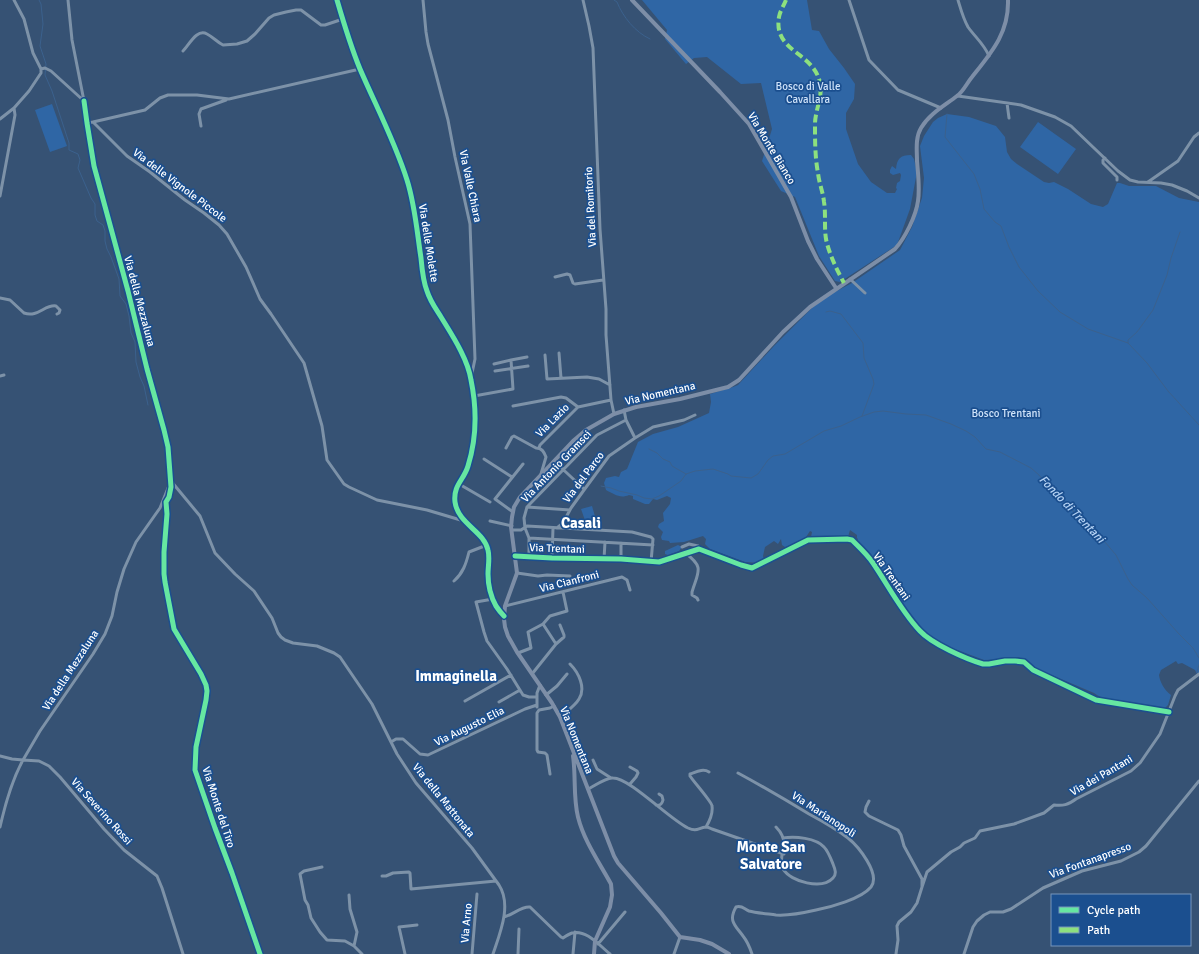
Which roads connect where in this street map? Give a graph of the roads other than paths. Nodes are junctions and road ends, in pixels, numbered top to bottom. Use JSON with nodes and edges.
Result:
{"nodes":[{"id":1,"x":14,"y":0,"type":"edge"},
{"id":2,"x":68,"y":0,"type":"edge"},
{"id":3,"x":337,"y":0,"type":"edge"},
{"id":4,"x":423,"y":0,"type":"edge"},
{"id":5,"x":583,"y":0,"type":"edge"},
{"id":6,"x":632,"y":0,"type":"edge"},
{"id":7,"x":849,"y":0,"type":"edge"},
{"id":8,"x":958,"y":0,"type":"edge"},
{"id":9,"x":1008,"y":0,"type":"edge"},
{"id":10,"x":343,"y":19,"type":"junction"},
{"id":11,"x":183,"y":51,"type":"dead end"},
{"id":12,"x":988,"y":56,"type":"junction"},
{"id":13,"x":41,"y":69,"type":"junction"},
{"id":14,"x":360,"y":69,"type":"junction"},
{"id":15,"x":958,"y":96,"type":"junction"},
{"id":16,"x":231,"y":99,"type":"junction"},
{"id":17,"x":84,"y":101,"type":"junction"},
{"id":18,"x":1007,"y":103,"type":"junction"},
{"id":19,"x":14,"y":108,"type":"junction"},
{"id":20,"x":941,"y":108,"type":"junction"},
{"id":21,"x":1009,"y":118,"type":"dead end"},
{"id":22,"x":0,"y":119,"type":"edge"},
{"id":23,"x":93,"y":122,"type":"junction"},
{"id":24,"x":87,"y":125,"type":"junction"},
{"id":25,"x":201,"y":126,"type":"dead end"},
{"id":26,"x":1199,"y":133,"type":"edge"},
{"id":27,"x":1105,"y":158,"type":"junction"},
{"id":28,"x":1117,"y":180,"type":"dead end"},
{"id":29,"x":1146,"y":183,"type":"junction"},
{"id":30,"x":0,"y":196,"type":"edge"},
{"id":31,"x":1199,"y":198,"type":"edge"},
{"id":32,"x":555,"y":277,"type":"dead end"},
{"id":33,"x":850,"y":279,"type":"junction"},
{"id":34,"x":603,"y":280,"type":"junction"},
{"id":35,"x":836,"y":288,"type":"junction"},
{"id":36,"x":865,"y":293,"type":"dead end"},
{"id":37,"x":0,"y":298,"type":"edge"},
{"id":38,"x":57,"y":314,"type":"dead end"},
{"id":39,"x":559,"y":353,"type":"dead end"},
{"id":40,"x":545,"y":355,"type":"dead end"},
{"id":41,"x":527,"y":357,"type":"dead end"},
{"id":42,"x":511,"y":360,"type":"junction"},
{"id":43,"x":494,"y":364,"type":"dead end"},
{"id":44,"x":528,"y":366,"type":"dead end"},
{"id":45,"x":512,"y":369,"type":"junction"},
{"id":46,"x":495,"y":371,"type":"dead end"},
{"id":47,"x":471,"y":378,"type":"junction"},
{"id":48,"x":561,"y":378,"type":"junction"},
{"id":49,"x":610,"y":385,"type":"junction"},
{"id":50,"x":474,"y":396,"type":"junction"},
{"id":51,"x":611,"y":400,"type":"junction"},
{"id":52,"x":513,"y":406,"type":"dead end"},
{"id":53,"x":578,"y":407,"type":"junction"},
{"id":54,"x":624,"y":410,"type":"junction"},
{"id":55,"x":614,"y":414,"type":"junction"},
{"id":56,"x":695,"y":415,"type":"dead end"},
{"id":57,"x":626,"y":420,"type":"junction"},
{"id":58,"x":635,"y":438,"type":"junction"},
{"id":59,"x":506,"y":448,"type":"dead end"},
{"id":60,"x":539,"y":448,"type":"junction"},
{"id":61,"x":484,"y":459,"type":"dead end"},
{"id":62,"x":554,"y":461,"type":"junction"},
{"id":63,"x":523,"y":464,"type":"dead end"},
{"id":64,"x":562,"y":470,"type":"junction"},
{"id":65,"x":541,"y":476,"type":"junction"},
{"id":66,"x":512,"y":477,"type":"junction"},
{"id":67,"x":170,"y":481,"type":"junction"},
{"id":68,"x":459,"y":484,"type":"junction"},
{"id":69,"x":584,"y":489,"type":"junction"},
{"id":70,"x":490,"y":502,"type":"dead end"},
{"id":71,"x":527,"y":507,"type":"junction"},
{"id":72,"x":570,"y":510,"type":"junction"},
{"id":73,"x":513,"y":512,"type":"junction"},
{"id":74,"x":464,"y":521,"type":"junction"},
{"id":75,"x":490,"y":521,"type":"dead end"},
{"id":76,"x":512,"y":528,"type":"junction"},
{"id":77,"x":525,"y":528,"type":"junction"},
{"id":78,"x":555,"y":528,"type":"junction"},
{"id":79,"x":529,"y":538,"type":"junction"},
{"id":80,"x":553,"y":539,"type":"junction"},
{"id":81,"x":605,"y":542,"type":"junction"},
{"id":82,"x":621,"y":543,"type":"junction"},
{"id":83,"x":487,"y":545,"type":"junction"},
{"id":84,"x":653,"y":545,"type":"junction"},
{"id":85,"x":682,"y":547,"type":"dead end"},
{"id":86,"x":699,"y":549,"type":"junction"},
{"id":87,"x":685,"y":553,"type":"junction"},
{"id":88,"x":515,"y":556,"type":"junction"},
{"id":89,"x":529,"y":556,"type":"junction"},
{"id":90,"x":552,"y":558,"type":"junction"},
{"id":91,"x":604,"y":559,"type":"junction"},
{"id":92,"x":621,"y":560,"type":"junction"},
{"id":93,"x":652,"y":562,"type":"junction"},
{"id":94,"x":516,"y":573,"type":"junction"},
{"id":95,"x":570,"y":576,"type":"dead end"},
{"id":96,"x":454,"y":582,"type":"dead end"},
{"id":97,"x":630,"y":590,"type":"dead end"},
{"id":98,"x":563,"y":592,"type":"junction"},
{"id":99,"x":493,"y":599,"type":"junction"},
{"id":100,"x":698,"y":600,"type":"dead end"},
{"id":101,"x":505,"y":606,"type":"junction"},
{"id":102,"x":504,"y":616,"type":"junction"},
{"id":103,"x":543,"y":624,"type":"junction"},
{"id":104,"x":560,"y":625,"type":"dead end"},
{"id":105,"x":556,"y":644,"type":"junction"},
{"id":106,"x":518,"y":653,"type":"junction"},
{"id":107,"x":570,"y":664,"type":"dead end"},
{"id":108,"x":532,"y":674,"type":"junction"},
{"id":109,"x":567,"y":674,"type":"dead end"},
{"id":110,"x":1199,"y":674,"type":"edge"},
{"id":111,"x":511,"y":675,"type":"junction"},
{"id":112,"x":540,"y":686,"type":"junction"},
{"id":113,"x":520,"y":690,"type":"junction"},
{"id":114,"x":546,"y":695,"type":"junction"},
{"id":115,"x":537,"y":697,"type":"junction"},
{"id":116,"x":465,"y":701,"type":"dead end"},
{"id":117,"x":499,"y":702,"type":"dead end"},
{"id":118,"x":537,"y":705,"type":"junction"},
{"id":119,"x":554,"y":706,"type":"junction"},
{"id":120,"x":538,"y":710,"type":"junction"},
{"id":121,"x":1169,"y":712,"type":"junction"},
{"id":122,"x":560,"y":717,"type":"junction"},
{"id":123,"x":391,"y":742,"type":"junction"},
{"id":124,"x":572,"y":748,"type":"junction"},
{"id":125,"x":0,"y":756,"type":"edge"},
{"id":126,"x":23,"y":760,"type":"junction"},
{"id":127,"x":593,"y":760,"type":"dead end"},
{"id":128,"x":630,"y":767,"type":"dead end"},
{"id":129,"x":709,"y":772,"type":"dead end"},
{"id":130,"x":738,"y":773,"type":"dead end"},
{"id":131,"x":550,"y":774,"type":"dead end"},
{"id":132,"x":611,"y":778,"type":"junction"},
{"id":133,"x":1199,"y":781,"type":"edge"},
{"id":134,"x":630,"y":784,"type":"junction"},
{"id":135,"x":588,"y":789,"type":"junction"},
{"id":136,"x":659,"y":794,"type":"dead end"},
{"id":137,"x":869,"y":801,"type":"dead end"},
{"id":138,"x":655,"y":805,"type":"junction"},
{"id":139,"x":0,"y":827,"type":"edge"},
{"id":140,"x":706,"y":827,"type":"junction"},
{"id":141,"x":776,"y":828,"type":"dead end"},
{"id":142,"x":783,"y":838,"type":"junction"},
{"id":143,"x":783,"y":854,"type":"junction"},
{"id":144,"x":322,"y":867,"type":"dead end"},
{"id":145,"x":382,"y":876,"type":"dead end"},
{"id":146,"x":496,"y":881,"type":"junction"},
{"id":147,"x":922,"y":887,"type":"junction"},
{"id":148,"x":477,"y":894,"type":"dead end"},
{"id":149,"x":349,"y":895,"type":"dead end"},
{"id":150,"x":625,"y":912,"type":"dead end"},
{"id":151,"x":504,"y":917,"type":"junction"},
{"id":152,"x":417,"y":925,"type":"dead end"},
{"id":153,"x":519,"y":929,"type":"dead end"},
{"id":154,"x":575,"y":932,"type":"junction"},
{"id":155,"x":680,"y":937,"type":"junction"},
{"id":156,"x":597,"y":943,"type":"junction"},
{"id":157,"x":354,"y":946,"type":"junction"},
{"id":158,"x":183,"y":954,"type":"edge"},
{"id":159,"x":260,"y":954,"type":"edge"},
{"id":160,"x":362,"y":954,"type":"edge"},
{"id":161,"x":405,"y":954,"type":"edge"},
{"id":162,"x":472,"y":954,"type":"edge"},
{"id":163,"x":493,"y":954,"type":"edge"},
{"id":164,"x":518,"y":954,"type":"edge"},
{"id":165,"x":573,"y":954,"type":"edge"},
{"id":166,"x":594,"y":954,"type":"edge"},
{"id":167,"x":610,"y":954,"type":"edge"},
{"id":168,"x":674,"y":954,"type":"edge"},
{"id":169,"x":729,"y":954,"type":"edge"},
{"id":170,"x":752,"y":954,"type":"edge"},
{"id":171,"x":896,"y":954,"type":"edge"},
{"id":172,"x":964,"y":954,"type":"edge"}],
"edges":[{"from":1,"to":13,"type":"street"},
{"from":2,"to":17,"type":"street","name":"Via della Mezzaluna"},
{"from":3,"to":10,"type":"street","name":"Via delle Molette"},
{"from":4,"to":47,"type":"street","name":"Via Valle Chiara"},
{"from":5,"to":34,"type":"street","name":"Via del Romitorio"},
{"from":6,"to":35,"type":"main road","name":"Via Monte Bianco"},
{"from":7,"to":20,"type":"street"},
{"from":8,"to":12,"type":"street"},
{"from":9,"to":12,"type":"main road","name":"Via Nomentana"},
{"from":10,"to":11,"type":"street"},
{"from":10,"to":14,"type":"street","name":"Via delle Molette"},
{"from":12,"to":15,"type":"main road","name":"Via Nomentana"},
{"from":13,"to":17,"type":"street"},
{"from":13,"to":19,"type":"street"},
{"from":14,"to":16,"type":"street"},
{"from":14,"to":47,"type":"street","name":"Via delle Molette"},
{"from":15,"to":18,"type":"street"},
{"from":15,"to":20,"type":"main road","name":"Via Nomentana"},
{"from":16,"to":23,"type":"street"},
{"from":16,"to":25,"type":"street"},
{"from":17,"to":24,"type":"street","name":"Via della Mezzaluna"},
{"from":18,"to":21,"type":"street"},
{"from":18,"to":27,"type":"street"},
{"from":19,"to":22,"type":"street"},
{"from":19,"to":30,"type":"street"},
{"from":20,"to":33,"type":"main road","name":"Via Nomentana"},
{"from":23,"to":24,"type":"street"},
{"from":23,"to":74,"type":"street","name":"Via delle Vignole Piccole"},
{"from":24,"to":67,"type":"street","name":"Via della Mezzaluna"},
{"from":26,"to":29,"type":"street"},
{"from":27,"to":28,"type":"street"},
{"from":27,"to":29,"type":"street"},
{"from":29,"to":31,"type":"street"},
{"from":32,"to":34,"type":"street"},
{"from":33,"to":35,"type":"main road","name":"Via Nomentana"},
{"from":33,"to":36,"type":"street"},
{"from":34,"to":49,"type":"street","name":"Via del Romitorio"},
{"from":35,"to":54,"type":"main road","name":"Via Nomentana"},
{"from":37,"to":38,"type":"street"},
{"from":39,"to":48,"type":"street"},
{"from":40,"to":48,"type":"street"},
{"from":41,"to":42,"type":"street"},
{"from":42,"to":43,"type":"street"},
{"from":42,"to":45,"type":"street"},
{"from":44,"to":45,"type":"street"},
{"from":45,"to":46,"type":"street"},
{"from":45,"to":50,"type":"street"},
{"from":47,"to":50,"type":"street","name":"Via delle Molette"},
{"from":48,"to":49,"type":"street"},
{"from":49,"to":51,"type":"street","name":"Via del Romitorio"},
{"from":50,"to":68,"type":"street","name":"Via delle Molette"},
{"from":51,"to":53,"type":"street","name":"Via Lazio"},
{"from":51,"to":55,"type":"street","name":"Via del Romitorio"},
{"from":52,"to":53,"type":"street"},
{"from":53,"to":60,"type":"street","name":"Via Lazio"},
{"from":54,"to":55,"type":"main road","name":"Via Nomentana"},
{"from":54,"to":57,"type":"street"},
{"from":55,"to":62,"type":"main road","name":"Via Nomentana"},
{"from":56,"to":58,"type":"street","name":"Via del Parco"},
{"from":57,"to":58,"type":"street"},
{"from":57,"to":64,"type":"street","name":"Via Antonio Gramsci"},
{"from":58,"to":69,"type":"street","name":"Via del Parco"},
{"from":59,"to":60,"type":"street"},
{"from":60,"to":65,"type":"street","name":"Via Lazio"},
{"from":61,"to":66,"type":"street"},
{"from":62,"to":64,"type":"street"},
{"from":62,"to":65,"type":"main road","name":"Via Nomentana"},
{"from":63,"to":66,"type":"street"},
{"from":64,"to":69,"type":"street"},
{"from":64,"to":71,"type":"street","name":"Via Antonio Gramsci"},
{"from":65,"to":73,"type":"main road","name":"Via Nomentana"},
{"from":66,"to":73,"type":"street"},
{"from":67,"to":123,"type":"street","name":"Via della Mattonata"},
{"from":67,"to":126,"type":"street","name":"Via della Mezzaluna"},
{"from":67,"to":159,"type":"street","name":"Via Monte del Tiro"},
{"from":68,"to":70,"type":"street"},
{"from":68,"to":74,"type":"street","name":"Via delle Molette"},
{"from":69,"to":72,"type":"street","name":"Via del Parco"},
{"from":71,"to":72,"type":"street"},
{"from":71,"to":77,"type":"street","name":"Via Antonio Gramsci"},
{"from":72,"to":78,"type":"street","name":"Via del Parco"},
{"from":73,"to":76,"type":"main road","name":"Via Nomentana"},
{"from":74,"to":83,"type":"street","name":"Via delle Molette"},
{"from":75,"to":76,"type":"street"},
{"from":76,"to":77,"type":"street"},
{"from":76,"to":88,"type":"main road","name":"Via Nomentana"},
{"from":77,"to":78,"type":"street"},
{"from":77,"to":79,"type":"street"},
{"from":78,"to":80,"type":"street"},
{"from":78,"to":84,"type":"street"},
{"from":79,"to":80,"type":"street"},
{"from":79,"to":89,"type":"street"},
{"from":80,"to":81,"type":"street"},
{"from":80,"to":90,"type":"street"},
{"from":81,"to":82,"type":"street"},
{"from":81,"to":91,"type":"street"},
{"from":82,"to":84,"type":"street"},
{"from":82,"to":92,"type":"street"},
{"from":83,"to":96,"type":"street"},
{"from":83,"to":99,"type":"street"},
{"from":84,"to":93,"type":"street"},
{"from":85,"to":86,"type":"street"},
{"from":86,"to":87,"type":"street","name":"Via Trentani"},
{"from":86,"to":121,"type":"street","name":"Via Trentani"},
{"from":87,"to":93,"type":"street","name":"Via Trentani"},
{"from":87,"to":100,"type":"street"},
{"from":88,"to":89,"type":"street","name":"Via Trentani"},
{"from":88,"to":94,"type":"main road","name":"Via Nomentana"},
{"from":89,"to":90,"type":"street","name":"Via Trentani"},
{"from":90,"to":91,"type":"street","name":"Via Trentani"},
{"from":91,"to":92,"type":"street","name":"Via Trentani"},
{"from":92,"to":93,"type":"street","name":"Via Trentani"},
{"from":94,"to":95,"type":"street"},
{"from":94,"to":101,"type":"main road","name":"Via Nomentana"},
{"from":97,"to":98,"type":"street","name":"Via Cianfroni"},
{"from":98,"to":101,"type":"street","name":"Via Cianfroni"},
{"from":98,"to":103,"type":"street"},
{"from":99,"to":102,"type":"street"},
{"from":99,"to":111,"type":"street"},
{"from":101,"to":102,"type":"main road","name":"Via Nomentana"},
{"from":102,"to":106,"type":"main road","name":"Via Nomentana"},
{"from":103,"to":105,"type":"street"},
{"from":103,"to":106,"type":"street"},
{"from":104,"to":105,"type":"street"},
{"from":105,"to":108,"type":"street"},
{"from":106,"to":108,"type":"main road","name":"Via Nomentana"},
{"from":107,"to":122,"type":"street"},
{"from":108,"to":112,"type":"main road","name":"Via Nomentana"},
{"from":109,"to":114,"type":"street"},
{"from":110,"to":121,"type":"street","name":"Via dei Pantani"},
{"from":111,"to":113,"type":"street"},
{"from":111,"to":116,"type":"street"},
{"from":112,"to":114,"type":"main road","name":"Via Nomentana"},
{"from":112,"to":115,"type":"street"},
{"from":113,"to":115,"type":"street"},
{"from":113,"to":117,"type":"street"},
{"from":114,"to":119,"type":"main road","name":"Via Nomentana"},
{"from":115,"to":118,"type":"street"},
{"from":118,"to":120,"type":"street"},
{"from":118,"to":123,"type":"street","name":"Via Augusto Elia"},
{"from":119,"to":120,"type":"street"},
{"from":119,"to":122,"type":"main road","name":"Via Nomentana"},
{"from":120,"to":131,"type":"street"},
{"from":121,"to":147,"type":"street","name":"Via dei Pantani"},
{"from":122,"to":124,"type":"main road","name":"Via Nomentana"},
{"from":123,"to":146,"type":"street","name":"Via della Mattonata"},
{"from":124,"to":135,"type":"main road","name":"Via Nomentana"},
{"from":124,"to":156,"type":"main road"},
{"from":125,"to":126,"type":"street"},
{"from":126,"to":139,"type":"street","name":"Via della Mezzaluna"},
{"from":126,"to":158,"type":"street","name":"Via Severino Rossi"},
{"from":127,"to":132,"type":"street"},
{"from":128,"to":134,"type":"street"},
{"from":129,"to":140,"type":"street"},
{"from":130,"to":170,"type":"street","name":"Via Marianopoli"},
{"from":132,"to":134,"type":"street"},
{"from":132,"to":135,"type":"street"},
{"from":133,"to":172,"type":"street","name":"Via Fontanapresso"},
{"from":134,"to":138,"type":"street"},
{"from":135,"to":155,"type":"main road","name":"Via Nomentana"},
{"from":136,"to":138,"type":"street"},
{"from":137,"to":147,"type":"street"},
{"from":138,"to":140,"type":"street"},
{"from":140,"to":143,"type":"street"},
{"from":141,"to":142,"type":"street"},
{"from":142,"to":143,"type":"street"},
{"from":142,"to":143,"type":"street"},
{"from":144,"to":157,"type":"street"},
{"from":145,"to":146,"type":"street"},
{"from":146,"to":151,"type":"street","name":"Via della Mattonata"},
{"from":147,"to":171,"type":"street","name":"Via dei Pantani"},
{"from":148,"to":162,"type":"street","name":"Via Arno"},
{"from":149,"to":157,"type":"street"},
{"from":150,"to":156,"type":"street"},
{"from":151,"to":154,"type":"street"},
{"from":151,"to":163,"type":"street","name":"Via della Mattonata"},
{"from":152,"to":161,"type":"street"},
{"from":153,"to":164,"type":"street"},
{"from":154,"to":156,"type":"street"},
{"from":154,"to":165,"type":"street"},
{"from":155,"to":168,"type":"street"},
{"from":155,"to":169,"type":"main road"},
{"from":156,"to":166,"type":"main road"},
{"from":156,"to":167,"type":"street"},
{"from":157,"to":160,"type":"street"}]}
